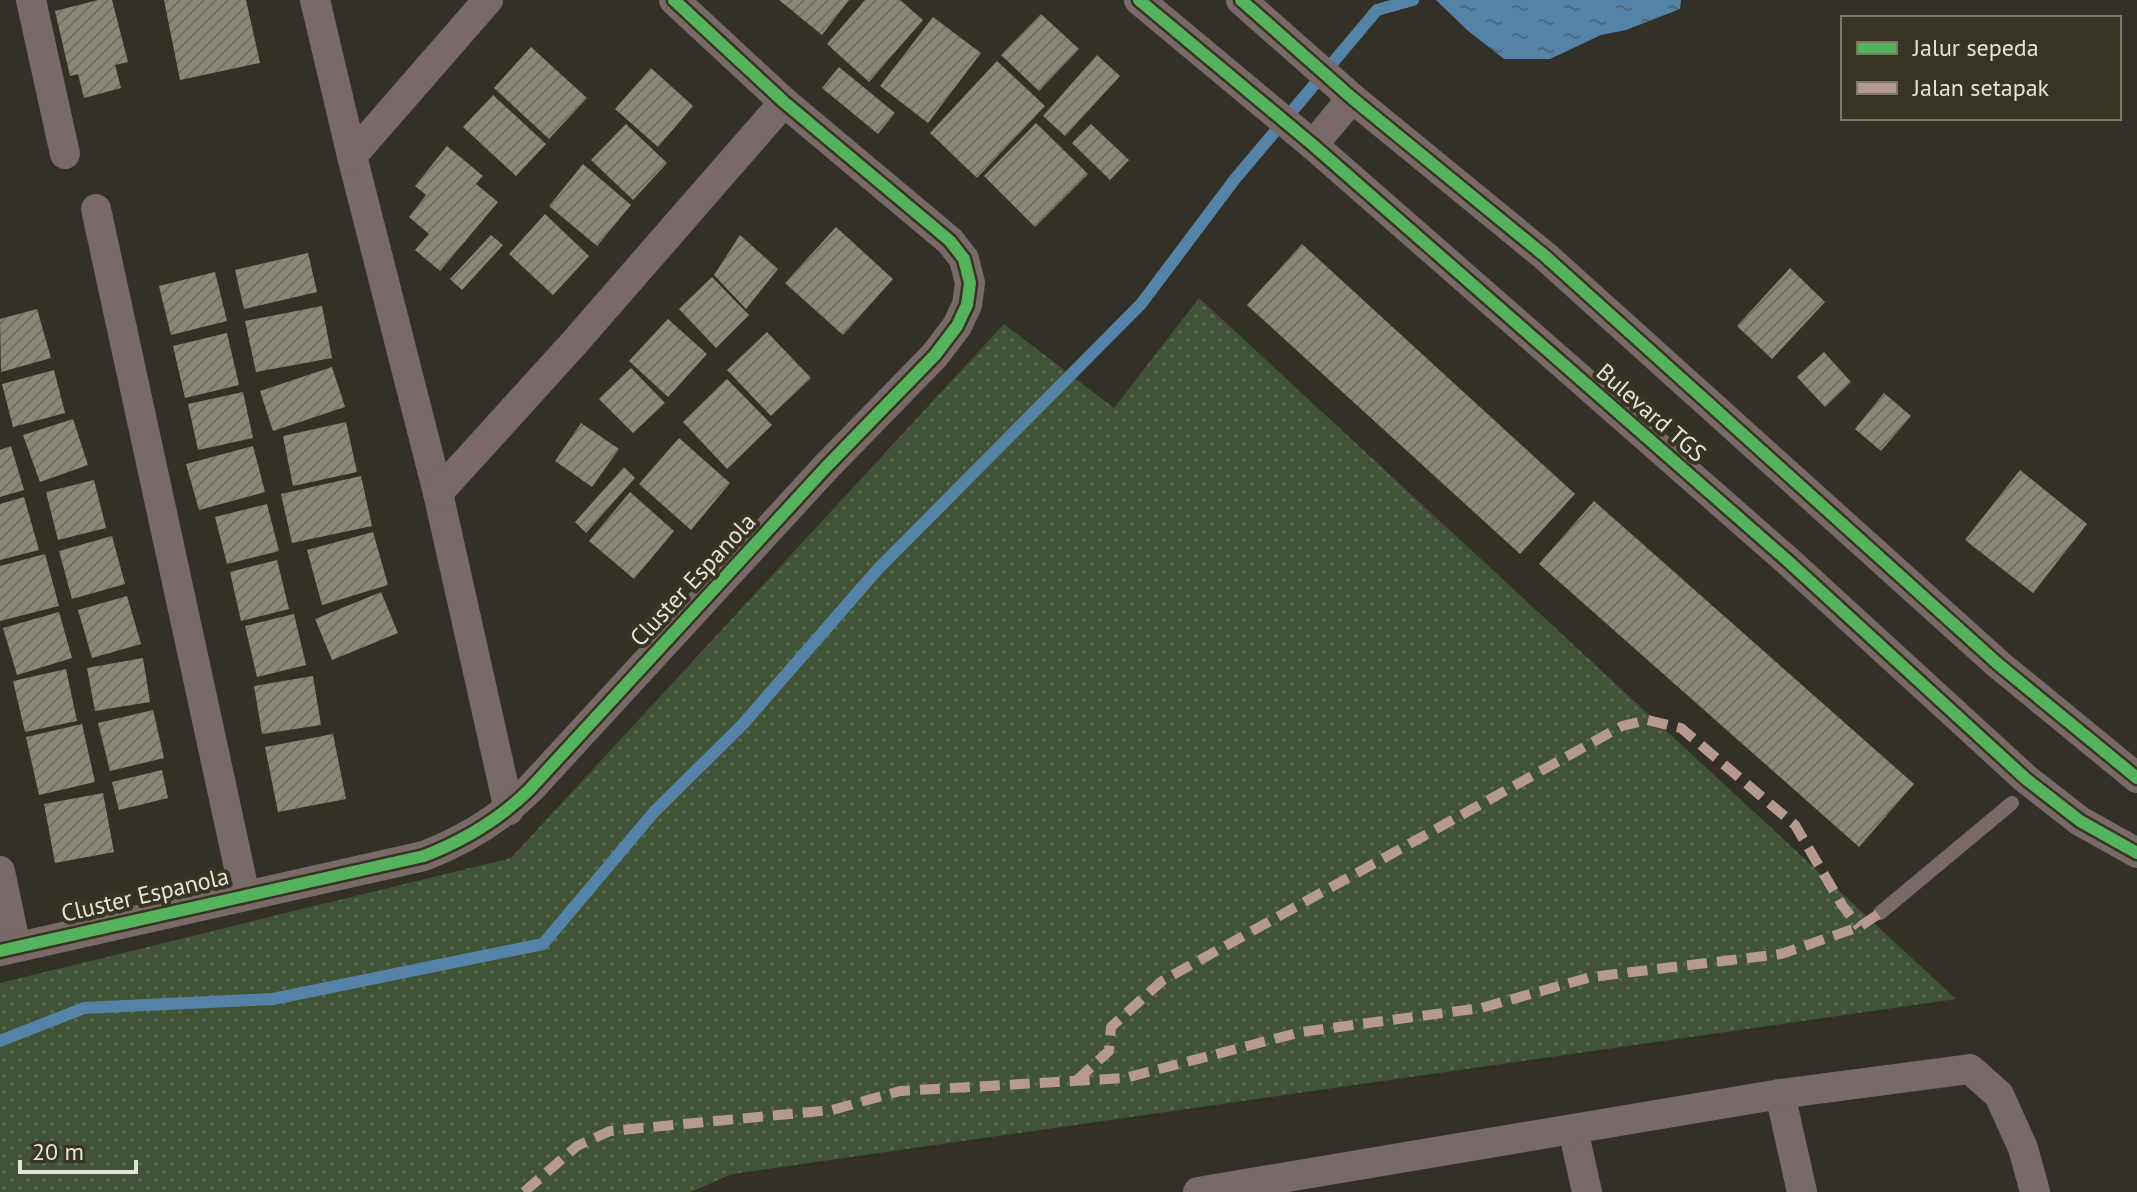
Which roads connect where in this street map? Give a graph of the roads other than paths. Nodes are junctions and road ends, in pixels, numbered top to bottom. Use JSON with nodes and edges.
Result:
{"nodes":[{"id":1,"x":31,"y":0,"type":"edge"},
{"id":2,"x":315,"y":0,"type":"edge"},
{"id":3,"x":488,"y":0,"type":"edge"},
{"id":4,"x":674,"y":0,"type":"edge"},
{"id":5,"x":1139,"y":0,"type":"edge"},
{"id":6,"x":1241,"y":0,"type":"edge"},
{"id":7,"x":1352,"y":98,"type":"junction"},
{"id":8,"x":784,"y":102,"type":"junction"},
{"id":9,"x":1305,"y":139,"type":"junction"},
{"id":10,"x":65,"y":154,"type":"dead end"},
{"id":11,"x":352,"y":156,"type":"junction"},
{"id":12,"x":96,"y":209,"type":"dead end"},
{"id":13,"x":438,"y":493,"type":"junction"},
{"id":14,"x":2137,"y":778,"type":"edge"},
{"id":15,"x":2012,"y":803,"type":"dead end"},
{"id":16,"x":509,"y":810,"type":"junction"},
{"id":17,"x":2137,"y":853,"type":"edge"},
{"id":18,"x":0,"y":871,"type":"edge"},
{"id":19,"x":245,"y":895,"type":"junction"},
{"id":20,"x":1880,"y":913,"type":"dead end"},
{"id":21,"x":8,"y":949,"type":"edge"},
{"id":22,"x":1780,"y":1094,"type":"junction"},
{"id":23,"x":1573,"y":1129,"type":"junction"},
{"id":24,"x":1370,"y":1178,"type":"edge"},
{"id":25,"x":1198,"y":1192,"type":"edge"},
{"id":26,"x":1587,"y":1192,"type":"edge"},
{"id":27,"x":1802,"y":1192,"type":"edge"},
{"id":28,"x":2035,"y":1192,"type":"edge"}],
"edges":[{"from":1,"to":10,"type":"street"},
{"from":2,"to":11,"type":"street"},
{"from":3,"to":11,"type":"street"},
{"from":4,"to":8,"type":"street","name":"Cluster Espanola"},
{"from":5,"to":9,"type":"street","name":"Bulevard TGS"},
{"from":6,"to":7,"type":"street","name":"Bulevard TGS"},
{"from":7,"to":9,"type":"street"},
{"from":7,"to":14,"type":"street","name":"Bulevard TGS"},
{"from":8,"to":13,"type":"street"},
{"from":8,"to":16,"type":"street","name":"Cluster Espanola"},
{"from":9,"to":17,"type":"street","name":"Bulevard TGS"},
{"from":11,"to":13,"type":"street"},
{"from":12,"to":19,"type":"street"},
{"from":13,"to":16,"type":"street"},
{"from":15,"to":20,"type":"lane"},
{"from":16,"to":19,"type":"street","name":"Cluster Espanola"},
{"from":18,"to":21,"type":"street"},
{"from":19,"to":21,"type":"street","name":"Cluster Espanola"},
{"from":22,"to":23,"type":"street"},
{"from":22,"to":27,"type":"street"},
{"from":22,"to":28,"type":"street"},
{"from":23,"to":24,"type":"street"},
{"from":23,"to":26,"type":"street"},
{"from":24,"to":25,"type":"street"}]}
